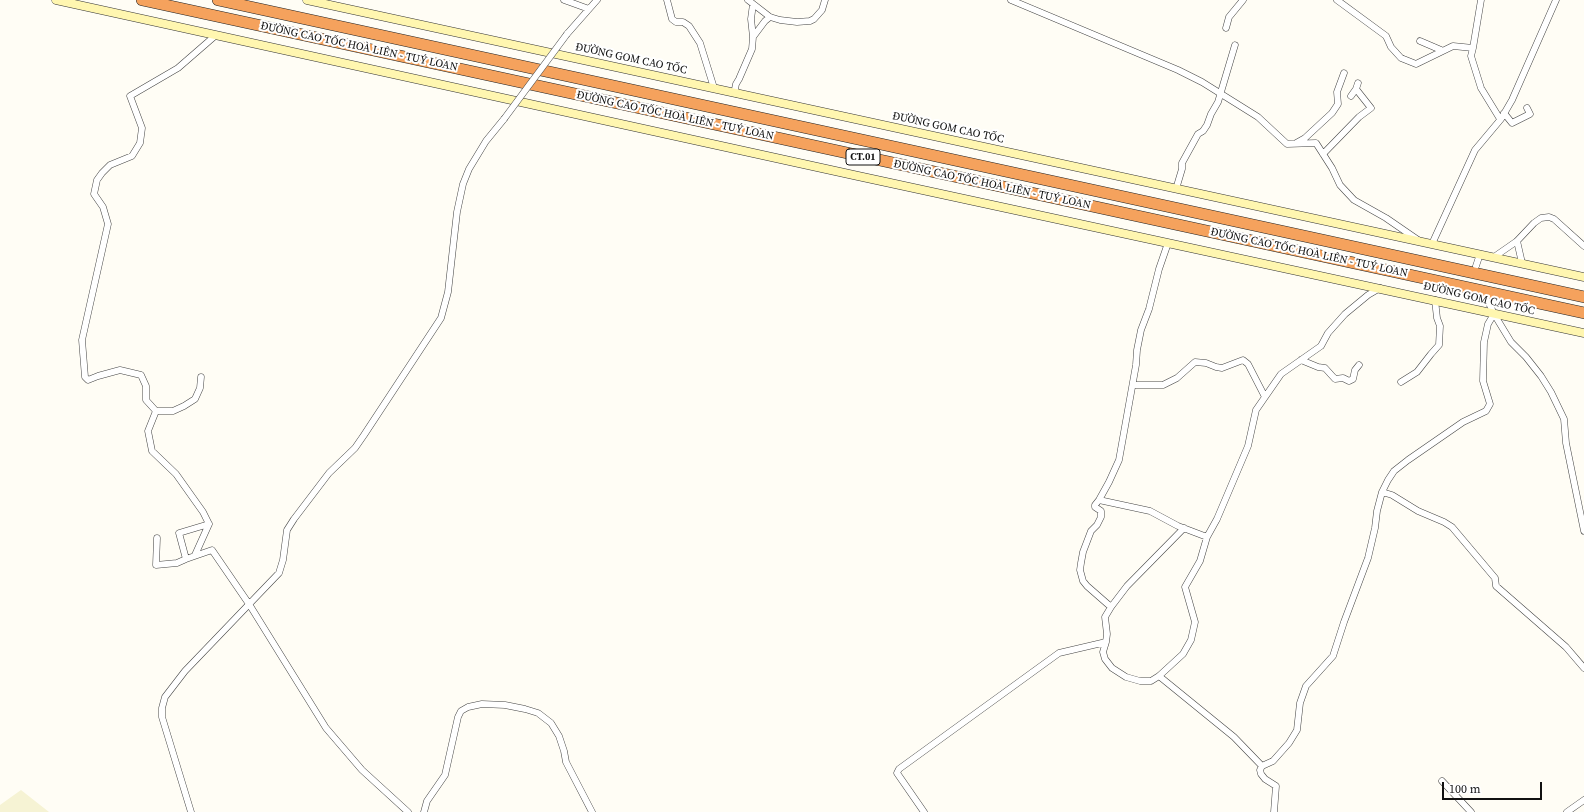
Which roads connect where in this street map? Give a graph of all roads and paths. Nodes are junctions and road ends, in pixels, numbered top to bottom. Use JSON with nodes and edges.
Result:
{"nodes":[{"id":1,"x":56,"y":0,"type":"edge"},
{"id":2,"x":142,"y":0,"type":"edge"},
{"id":3,"x":218,"y":0,"type":"edge"},
{"id":4,"x":307,"y":0,"type":"edge"},
{"id":5,"x":564,"y":0,"type":"edge"},
{"id":6,"x":597,"y":0,"type":"edge"},
{"id":7,"x":667,"y":0,"type":"edge"},
{"id":8,"x":748,"y":0,"type":"edge"},
{"id":9,"x":825,"y":0,"type":"edge"},
{"id":10,"x":1011,"y":0,"type":"edge"},
{"id":11,"x":1243,"y":0,"type":"edge"},
{"id":12,"x":1337,"y":0,"type":"edge"},
{"id":13,"x":1480,"y":0,"type":"edge"},
{"id":14,"x":1556,"y":0,"type":"edge"},
{"id":15,"x":753,"y":4,"type":"junction"},
{"id":16,"x":589,"y":9,"type":"junction"},
{"id":17,"x":770,"y":17,"type":"junction"},
{"id":18,"x":1226,"y":28,"type":"dead end"},
{"id":19,"x":216,"y":35,"type":"junction"},
{"id":20,"x":753,"y":37,"type":"junction"},
{"id":21,"x":1420,"y":41,"type":"dead end"},
{"id":22,"x":1235,"y":45,"type":"dead end"},
{"id":23,"x":1473,"y":48,"type":"junction"},
{"id":24,"x":1442,"y":50,"type":"junction"},
{"id":25,"x":1344,"y":73,"type":"dead end"},
{"id":26,"x":714,"y":88,"type":"junction"},
{"id":27,"x":737,"y":94,"type":"junction"},
{"id":28,"x":1220,"y":94,"type":"junction"},
{"id":29,"x":1351,"y":96,"type":"dead end"},
{"id":30,"x":1527,"y":108,"type":"dead end"},
{"id":31,"x":1504,"y":113,"type":"junction"},
{"id":32,"x":1500,"y":119,"type":"junction"},
{"id":33,"x":1295,"y":144,"type":"junction"},
{"id":34,"x":1323,"y":154,"type":"junction"},
{"id":35,"x":1176,"y":189,"type":"junction"},
{"id":36,"x":1419,"y":241,"type":"junction"},
{"id":37,"x":1517,"y":241,"type":"junction"},
{"id":38,"x":1168,"y":242,"type":"junction"},
{"id":39,"x":1432,"y":244,"type":"junction"},
{"id":40,"x":1584,"y":246,"type":"edge"},
{"id":41,"x":1480,"y":254,"type":"junction"},
{"id":42,"x":1494,"y":257,"type":"junction"},
{"id":43,"x":1522,"y":263,"type":"junction"},
{"id":44,"x":1476,"y":266,"type":"dead end"},
{"id":45,"x":1584,"y":277,"type":"edge"},
{"id":46,"x":1380,"y":288,"type":"junction"},
{"id":47,"x":1469,"y":292,"type":"dead end"},
{"id":48,"x":1584,"y":297,"type":"edge"},
{"id":49,"x":1435,"y":300,"type":"junction"},
{"id":50,"x":1584,"y":313,"type":"edge"},
{"id":51,"x":1494,"y":314,"type":"junction"},
{"id":52,"x":1584,"y":333,"type":"edge"},
{"id":53,"x":1301,"y":360,"type":"junction"},
{"id":54,"x":1359,"y":365,"type":"dead end"},
{"id":55,"x":201,"y":377,"type":"dead end"},
{"id":56,"x":1401,"y":382,"type":"dead end"},
{"id":57,"x":1133,"y":385,"type":"junction"},
{"id":58,"x":1265,"y":397,"type":"junction"},
{"id":59,"x":156,"y":411,"type":"junction"},
{"id":60,"x":1382,"y":492,"type":"junction"},
{"id":61,"x":1099,"y":500,"type":"junction"},
{"id":62,"x":209,"y":524,"type":"junction"},
{"id":63,"x":1184,"y":528,"type":"junction"},
{"id":64,"x":1584,"y":531,"type":"edge"},
{"id":65,"x":1207,"y":537,"type":"junction"},
{"id":66,"x":157,"y":538,"type":"dead end"},
{"id":67,"x":195,"y":556,"type":"junction"},
{"id":68,"x":186,"y":558,"type":"junction"},
{"id":69,"x":249,"y":604,"type":"junction"},
{"id":70,"x":1111,"y":607,"type":"junction"},
{"id":71,"x":1106,"y":642,"type":"junction"},
{"id":72,"x":1584,"y":668,"type":"edge"},
{"id":73,"x":1159,"y":676,"type":"junction"},
{"id":74,"x":1262,"y":766,"type":"junction"},
{"id":75,"x":1442,"y":781,"type":"dead end"},
{"id":76,"x":1584,"y":800,"type":"edge"},
{"id":77,"x":590,"y":811,"type":"edge"},
{"id":78,"x":191,"y":812,"type":"edge"},
{"id":79,"x":408,"y":812,"type":"edge"},
{"id":80,"x":424,"y":812,"type":"edge"},
{"id":81,"x":924,"y":812,"type":"edge"},
{"id":82,"x":1274,"y":812,"type":"edge"},
{"id":83,"x":1471,"y":812,"type":"edge"},
{"id":84,"x":1567,"y":812,"type":"edge"}],
"edges":[{"from":1,"to":19,"type":"main road","name":"ĐƯỜNG GOM CAO TỐC"},
{"from":2,"to":50,"type":"highway","name":"ĐƯỜNG CAO TỐC HOÀ LIÊN - TUÝ LOAN","number":"CT.01"},
{"from":3,"to":48,"type":"highway","name":"ĐƯỜNG CAO TỐC HOÀ LIÊN - TUÝ LOAN","number":"CT.01"},
{"from":4,"to":26,"type":"main road","name":"ĐƯỜNG GOM CAO TỐC"},
{"from":5,"to":16,"type":"street"},
{"from":6,"to":16,"type":"street"},
{"from":7,"to":26,"type":"street"},
{"from":8,"to":15,"type":"street"},
{"from":9,"to":17,"type":"street"},
{"from":10,"to":28,"type":"street"},
{"from":11,"to":18,"type":"street"},
{"from":12,"to":24,"type":"street"},
{"from":13,"to":23,"type":"street"},
{"from":14,"to":31,"type":"street"},
{"from":15,"to":17,"type":"street"},
{"from":15,"to":20,"type":"street"},
{"from":16,"to":69,"type":"street","bridge":true},
{"from":17,"to":20,"type":"street"},
{"from":19,"to":38,"type":"main road","name":"ĐƯỜNG GOM CAO TỐC"},
{"from":19,"to":59,"type":"street"},
{"from":20,"to":27,"type":"street"},
{"from":21,"to":24,"type":"street"},
{"from":22,"to":28,"type":"street"},
{"from":23,"to":24,"type":"street"},
{"from":23,"to":32,"type":"street"},
{"from":25,"to":33,"type":"street"},
{"from":26,"to":27,"type":"main road","name":"ĐƯỜNG GOM CAO TỐC"},
{"from":27,"to":35,"type":"main road","name":"ĐƯỜNG GOM CAO TỐC"},
{"from":28,"to":33,"type":"street"},
{"from":28,"to":35,"type":"street"},
{"from":29,"to":34,"type":"street"},
{"from":30,"to":31,"type":"street"},
{"from":31,"to":32,"type":"street"},
{"from":32,"to":39,"type":"street"},
{"from":33,"to":34,"type":"street"},
{"from":34,"to":36,"type":"street"},
{"from":35,"to":36,"type":"main road","name":"ĐƯỜNG GOM CAO TỐC"},
{"from":36,"to":39,"type":"main road","name":"ĐƯỜNG GOM CAO TỐC"},
{"from":37,"to":40,"type":"street"},
{"from":37,"to":42,"type":"street"},
{"from":37,"to":43,"type":"street"},
{"from":38,"to":46,"type":"main road","name":"ĐƯỜNG GOM CAO TỐC"},
{"from":38,"to":57,"type":"street"},
{"from":39,"to":41,"type":"main road","name":"ĐƯỜNG GOM CAO TỐC"},
{"from":41,"to":42,"type":"main road","name":"ĐƯỜNG GOM CAO TỐC"},
{"from":41,"to":44,"type":"street"},
{"from":42,"to":43,"type":"main road","name":"ĐƯỜNG GOM CAO TỐC"},
{"from":43,"to":45,"type":"main road","name":"ĐƯỜNG GOM CAO TỐC"},
{"from":46,"to":49,"type":"main road","name":"ĐƯỜNG GOM CAO TỐC"},
{"from":46,"to":53,"type":"street"},
{"from":47,"to":51,"type":"street"},
{"from":49,"to":51,"type":"main road","name":"ĐƯỜNG GOM CAO TỐC"},
{"from":49,"to":56,"type":"street"},
{"from":51,"to":52,"type":"main road","name":"ĐƯỜNG GOM CAO TỐC"},
{"from":51,"to":60,"type":"street"},
{"from":51,"to":64,"type":"street"},
{"from":53,"to":54,"type":"street"},
{"from":53,"to":58,"type":"street"},
{"from":55,"to":59,"type":"street"},
{"from":57,"to":58,"type":"street"},
{"from":57,"to":61,"type":"street"},
{"from":58,"to":65,"type":"street"},
{"from":59,"to":62,"type":"street"},
{"from":60,"to":72,"type":"street"},
{"from":60,"to":74,"type":"street"},
{"from":61,"to":63,"type":"street"},
{"from":61,"to":70,"type":"street"},
{"from":62,"to":67,"type":"street"},
{"from":62,"to":68,"type":"street"},
{"from":63,"to":65,"type":"street"},
{"from":63,"to":70,"type":"street"},
{"from":65,"to":73,"type":"street"},
{"from":66,"to":68,"type":"street"},
{"from":67,"to":68,"type":"street"},
{"from":67,"to":69,"type":"street"},
{"from":69,"to":78,"type":"street"},
{"from":69,"to":79,"type":"street"},
{"from":70,"to":71,"type":"street"},
{"from":71,"to":73,"type":"street"},
{"from":71,"to":81,"type":"street"},
{"from":73,"to":74,"type":"street"},
{"from":74,"to":82,"type":"street"},
{"from":75,"to":83,"type":"street"},
{"from":76,"to":84,"type":"street"},
{"from":77,"to":80,"type":"street"}]}
